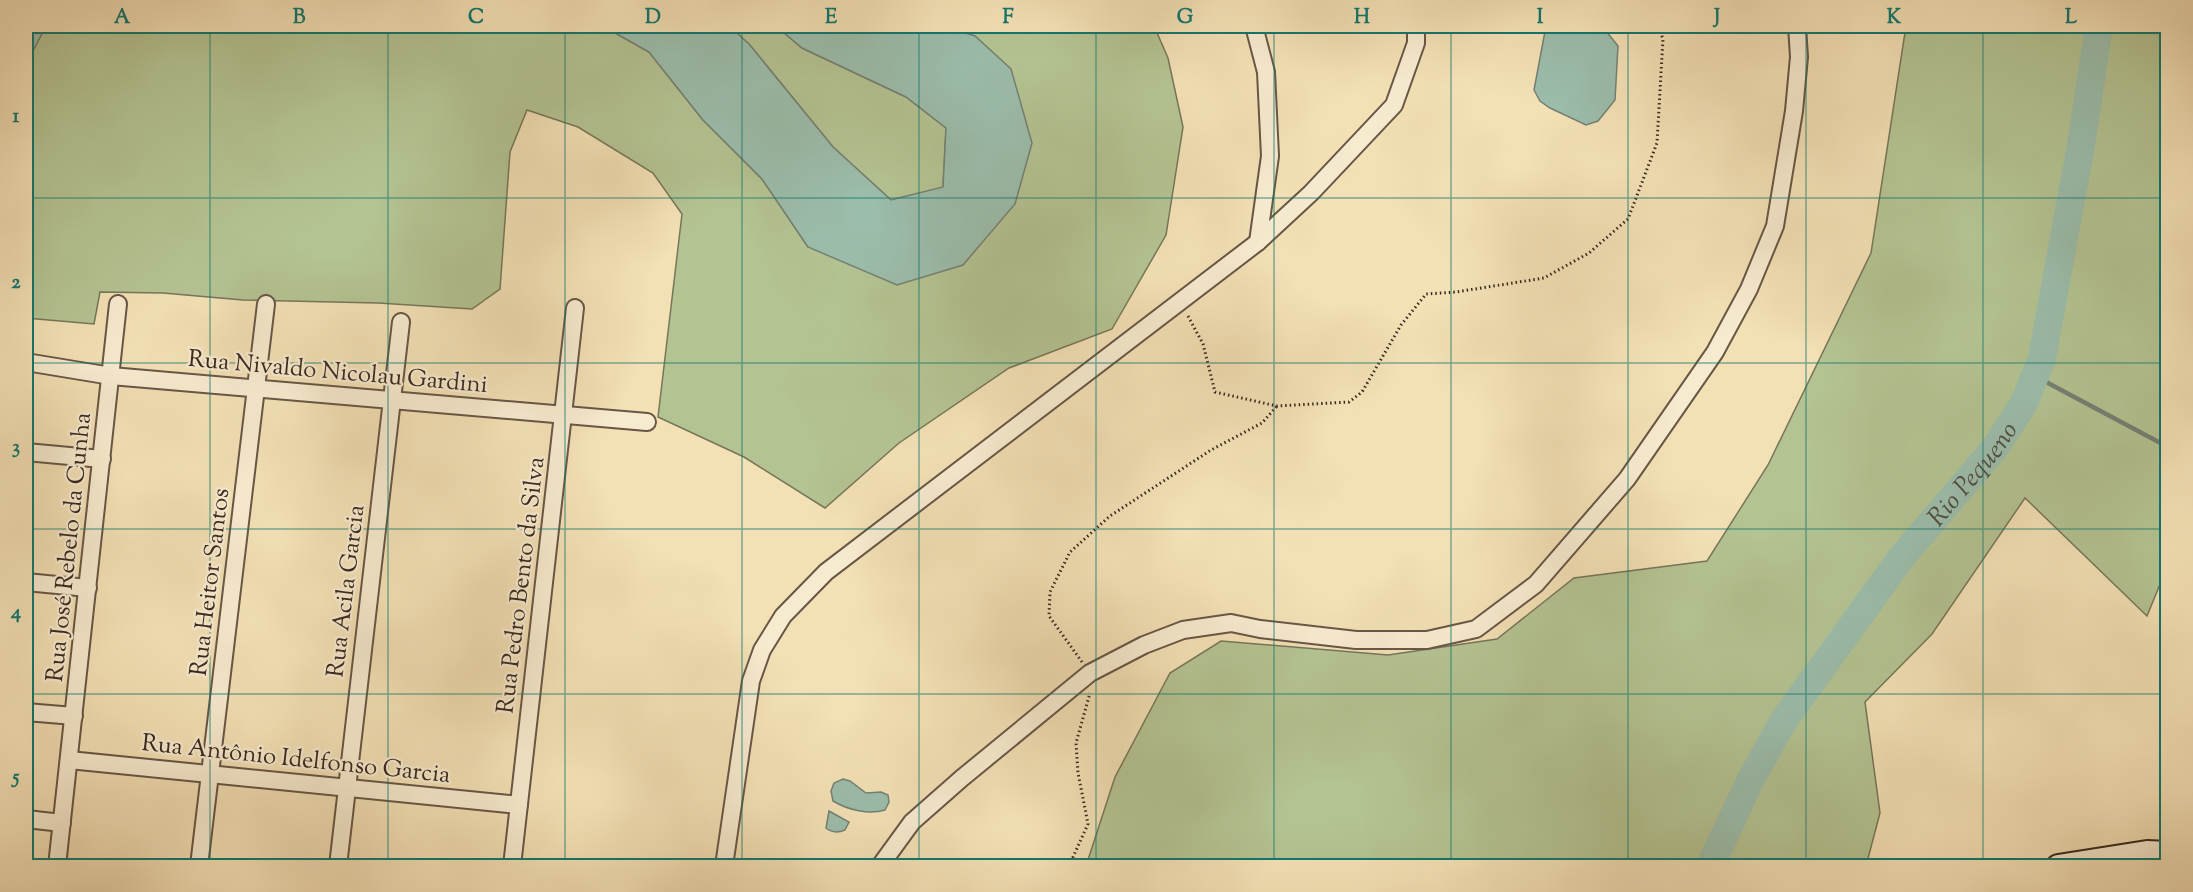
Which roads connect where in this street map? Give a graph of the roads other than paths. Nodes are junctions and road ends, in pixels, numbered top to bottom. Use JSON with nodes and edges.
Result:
{"nodes":[{"id":1,"x":1254,"y":26,"type":"edge"},
{"id":2,"x":1416,"y":26,"type":"edge"},
{"id":3,"x":1797,"y":26,"type":"edge"},
{"id":4,"x":1258,"y":242,"type":"junction"},
{"id":5,"x":118,"y":304,"type":"dead end"},
{"id":6,"x":266,"y":304,"type":"dead end"},
{"id":7,"x":575,"y":308,"type":"dead end"},
{"id":8,"x":401,"y":322,"type":"dead end"},
{"id":9,"x":26,"y":362,"type":"edge"},
{"id":10,"x":111,"y":376,"type":"junction"},
{"id":11,"x":256,"y":388,"type":"junction"},
{"id":12,"x":392,"y":400,"type":"junction"},
{"id":13,"x":563,"y":414,"type":"junction"},
{"id":14,"x":647,"y":422,"type":"dead end"},
{"id":15,"x":26,"y":452,"type":"edge"},
{"id":16,"x":102,"y":459,"type":"junction"},
{"id":17,"x":26,"y":582,"type":"edge"},
{"id":18,"x":88,"y":588,"type":"junction"},
{"id":19,"x":26,"y":712,"type":"edge"},
{"id":20,"x":74,"y":716,"type":"junction"},
{"id":21,"x":69,"y":760,"type":"junction"},
{"id":22,"x":210,"y":774,"type":"junction"},
{"id":23,"x":347,"y":787,"type":"junction"},
{"id":24,"x":519,"y":805,"type":"junction"},
{"id":25,"x":26,"y":819,"type":"edge"},
{"id":26,"x":62,"y":823,"type":"junction"},
{"id":27,"x":2168,"y":853,"type":"edge"},
{"id":28,"x":57,"y":867,"type":"edge"},
{"id":29,"x":199,"y":867,"type":"edge"},
{"id":30,"x":338,"y":867,"type":"edge"},
{"id":31,"x":512,"y":867,"type":"edge"},
{"id":32,"x":724,"y":867,"type":"edge"},
{"id":33,"x":880,"y":867,"type":"edge"},
{"id":34,"x":2058,"y":867,"type":"edge"}],
"edges":[{"from":1,"to":4,"type":"street"},
{"from":2,"to":4,"type":"street"},
{"from":3,"to":33,"type":"street"},
{"from":4,"to":32,"type":"street"},
{"from":5,"to":10,"type":"street","name":"Rua José Rebelo da Cunha"},
{"from":6,"to":11,"type":"street","name":"Rua Heitor Santos"},
{"from":7,"to":13,"type":"street","name":"Rua Pedro Bento da Silva"},
{"from":8,"to":12,"type":"street","name":"Rua Acila Garcia"},
{"from":9,"to":10,"type":"street","name":"Rua Nivaldo Nicolau Gardini"},
{"from":10,"to":11,"type":"street","name":"Rua Nivaldo Nicolau Gardini"},
{"from":10,"to":16,"type":"street","name":"Rua José Rebelo da Cunha"},
{"from":11,"to":12,"type":"street","name":"Rua Nivaldo Nicolau Gardini"},
{"from":11,"to":22,"type":"street","name":"Rua Heitor Santos"},
{"from":12,"to":13,"type":"street","name":"Rua Nivaldo Nicolau Gardini"},
{"from":12,"to":23,"type":"street","name":"Rua Acila Garcia"},
{"from":13,"to":14,"type":"street","name":"Rua Nivaldo Nicolau Gardini"},
{"from":13,"to":24,"type":"street","name":"Rua Pedro Bento da Silva"},
{"from":15,"to":16,"type":"street"},
{"from":16,"to":18,"type":"street","name":"Rua José Rebelo da Cunha"},
{"from":17,"to":18,"type":"street"},
{"from":18,"to":20,"type":"street","name":"Rua José Rebelo da Cunha"},
{"from":19,"to":20,"type":"street"},
{"from":20,"to":21,"type":"street","name":"Rua José Rebelo da Cunha"},
{"from":21,"to":22,"type":"street","name":"Rua Antônio Idelfonso Garcia"},
{"from":21,"to":26,"type":"street","name":"Rua José Rebelo da Cunha"},
{"from":22,"to":23,"type":"street","name":"Rua Antônio Idelfonso Garcia"},
{"from":22,"to":29,"type":"street","name":"Rua Heitor Santos"},
{"from":23,"to":24,"type":"street","name":"Rua Antônio Idelfonso Garcia"},
{"from":23,"to":30,"type":"street","name":"Rua Acila Garcia"},
{"from":24,"to":31,"type":"street","name":"Rua Pedro Bento da Silva"},
{"from":25,"to":26,"type":"street"},
{"from":26,"to":28,"type":"street","name":"Rua José Rebelo da Cunha"},
{"from":27,"to":34,"type":"main road"}]}
